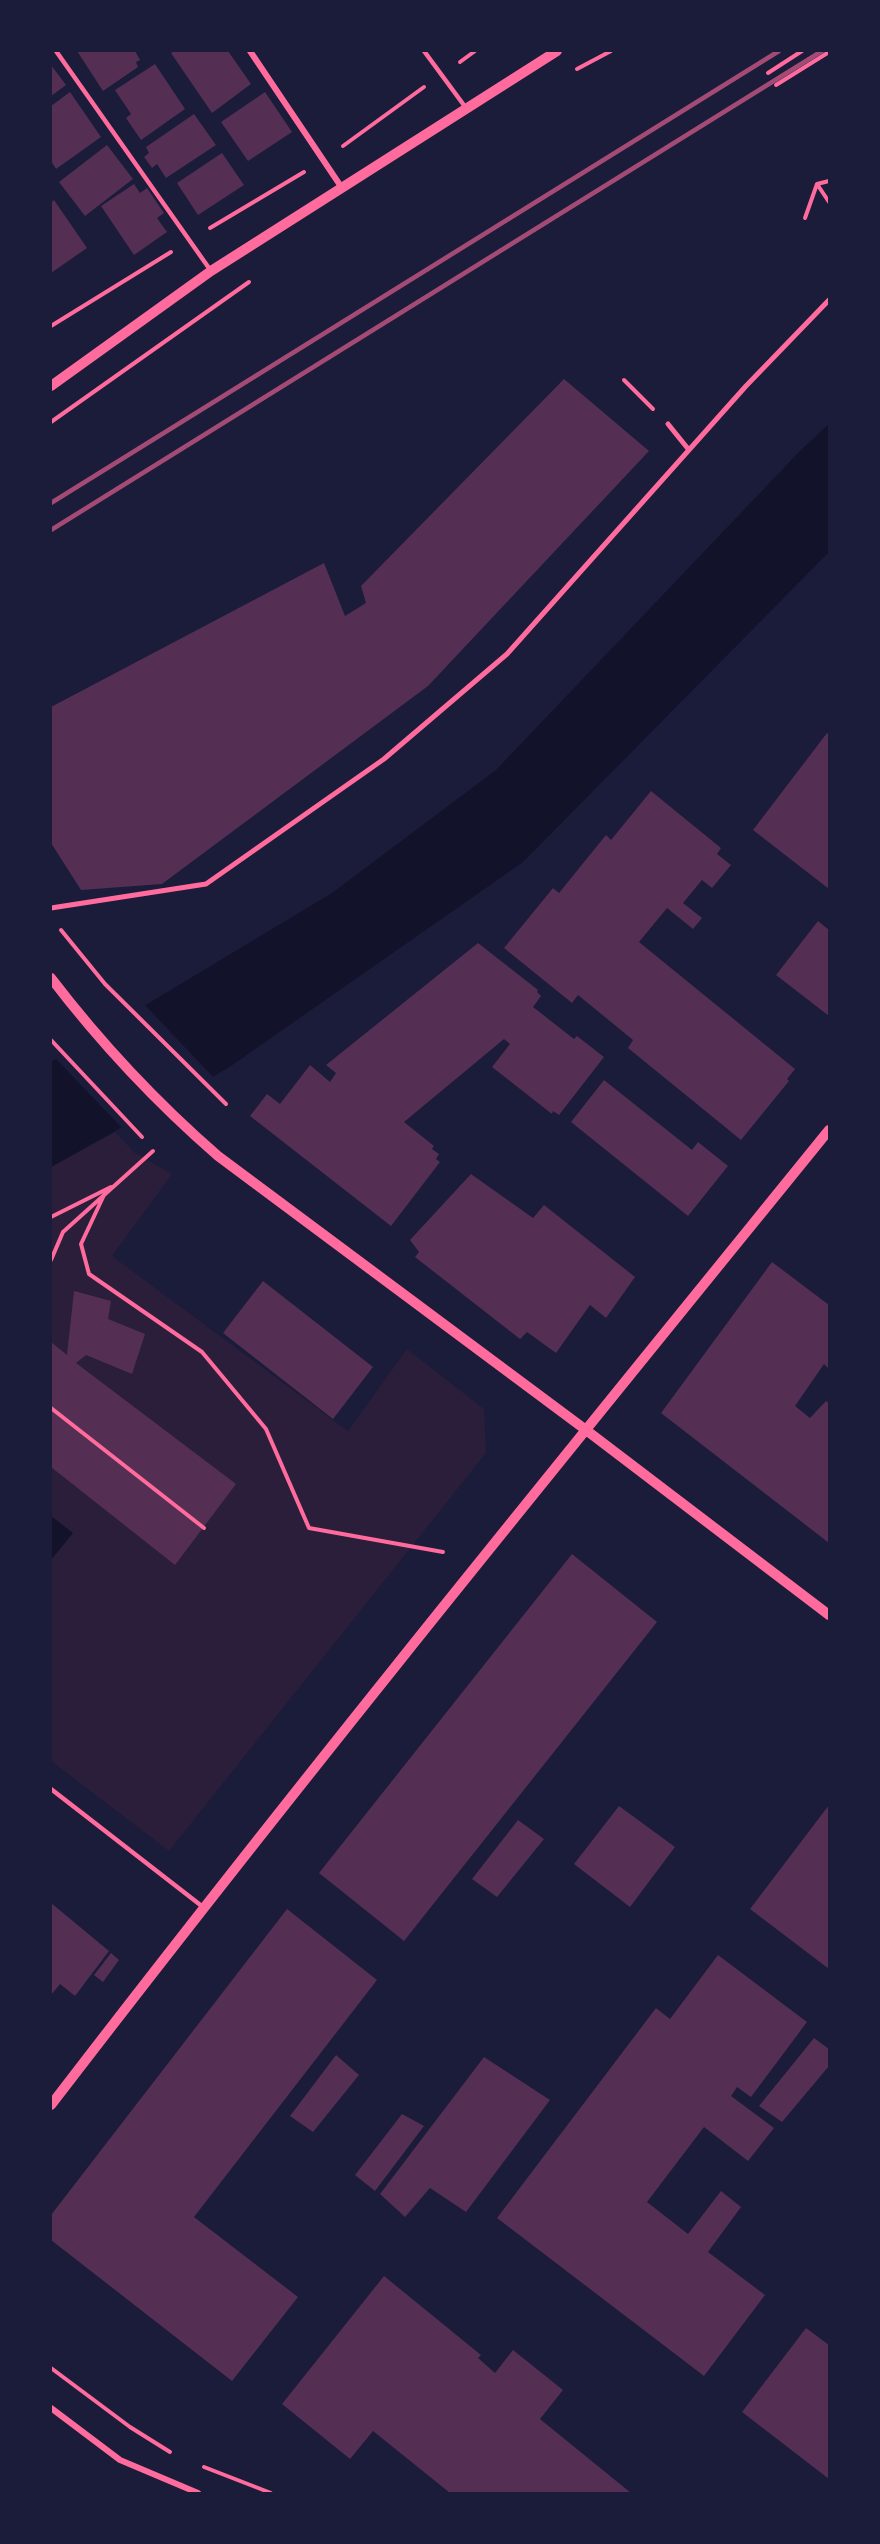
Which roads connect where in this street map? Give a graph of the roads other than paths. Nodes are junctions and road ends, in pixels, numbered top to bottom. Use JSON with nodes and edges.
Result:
{"nodes":[{"id":1,"x":56,"y":51,"type":"edge"},
{"id":2,"x":249,"y":51,"type":"edge"},
{"id":3,"x":424,"y":51,"type":"edge"},
{"id":4,"x":557,"y":51,"type":"edge"},
{"id":5,"x":466,"y":108,"type":"junction"},
{"id":6,"x":342,"y":188,"type":"junction"},
{"id":7,"x":211,"y":271,"type":"junction"},
{"id":8,"x":829,"y":300,"type":"edge"},
{"id":9,"x":51,"y":387,"type":"edge"},
{"id":10,"x":668,"y":424,"type":"road end"},
{"id":11,"x":689,"y":450,"type":"junction"},
{"id":12,"x":51,"y":908,"type":"edge"},
{"id":13,"x":51,"y":978,"type":"edge"},
{"id":14,"x":829,"y":1130,"type":"edge"},
{"id":15,"x":586,"y":1430,"type":"junction"},
{"id":16,"x":829,"y":1616,"type":"edge"},
{"id":17,"x":51,"y":1789,"type":"edge"},
{"id":18,"x":203,"y":1908,"type":"junction"},
{"id":19,"x":51,"y":2105,"type":"edge"},
{"id":20,"x":51,"y":2408,"type":"edge"},
{"id":21,"x":198,"y":2493,"type":"edge"}],
"edges":[{"from":1,"to":7,"type":"lane"},
{"from":2,"to":6,"type":"street"},
{"from":3,"to":5,"type":"lane"},
{"from":4,"to":5,"type":"street"},
{"from":5,"to":6,"type":"street"},
{"from":6,"to":7,"type":"street"},
{"from":7,"to":9,"type":"street"},
{"from":8,"to":11,"type":"street"},
{"from":10,"to":11,"type":"street"},
{"from":11,"to":12,"type":"street"},
{"from":13,"to":15,"type":"street"},
{"from":14,"to":15,"type":"street"},
{"from":15,"to":16,"type":"street"},
{"from":15,"to":18,"type":"street"},
{"from":17,"to":18,"type":"lane"},
{"from":18,"to":19,"type":"street"},
{"from":20,"to":21,"type":"street"}]}
